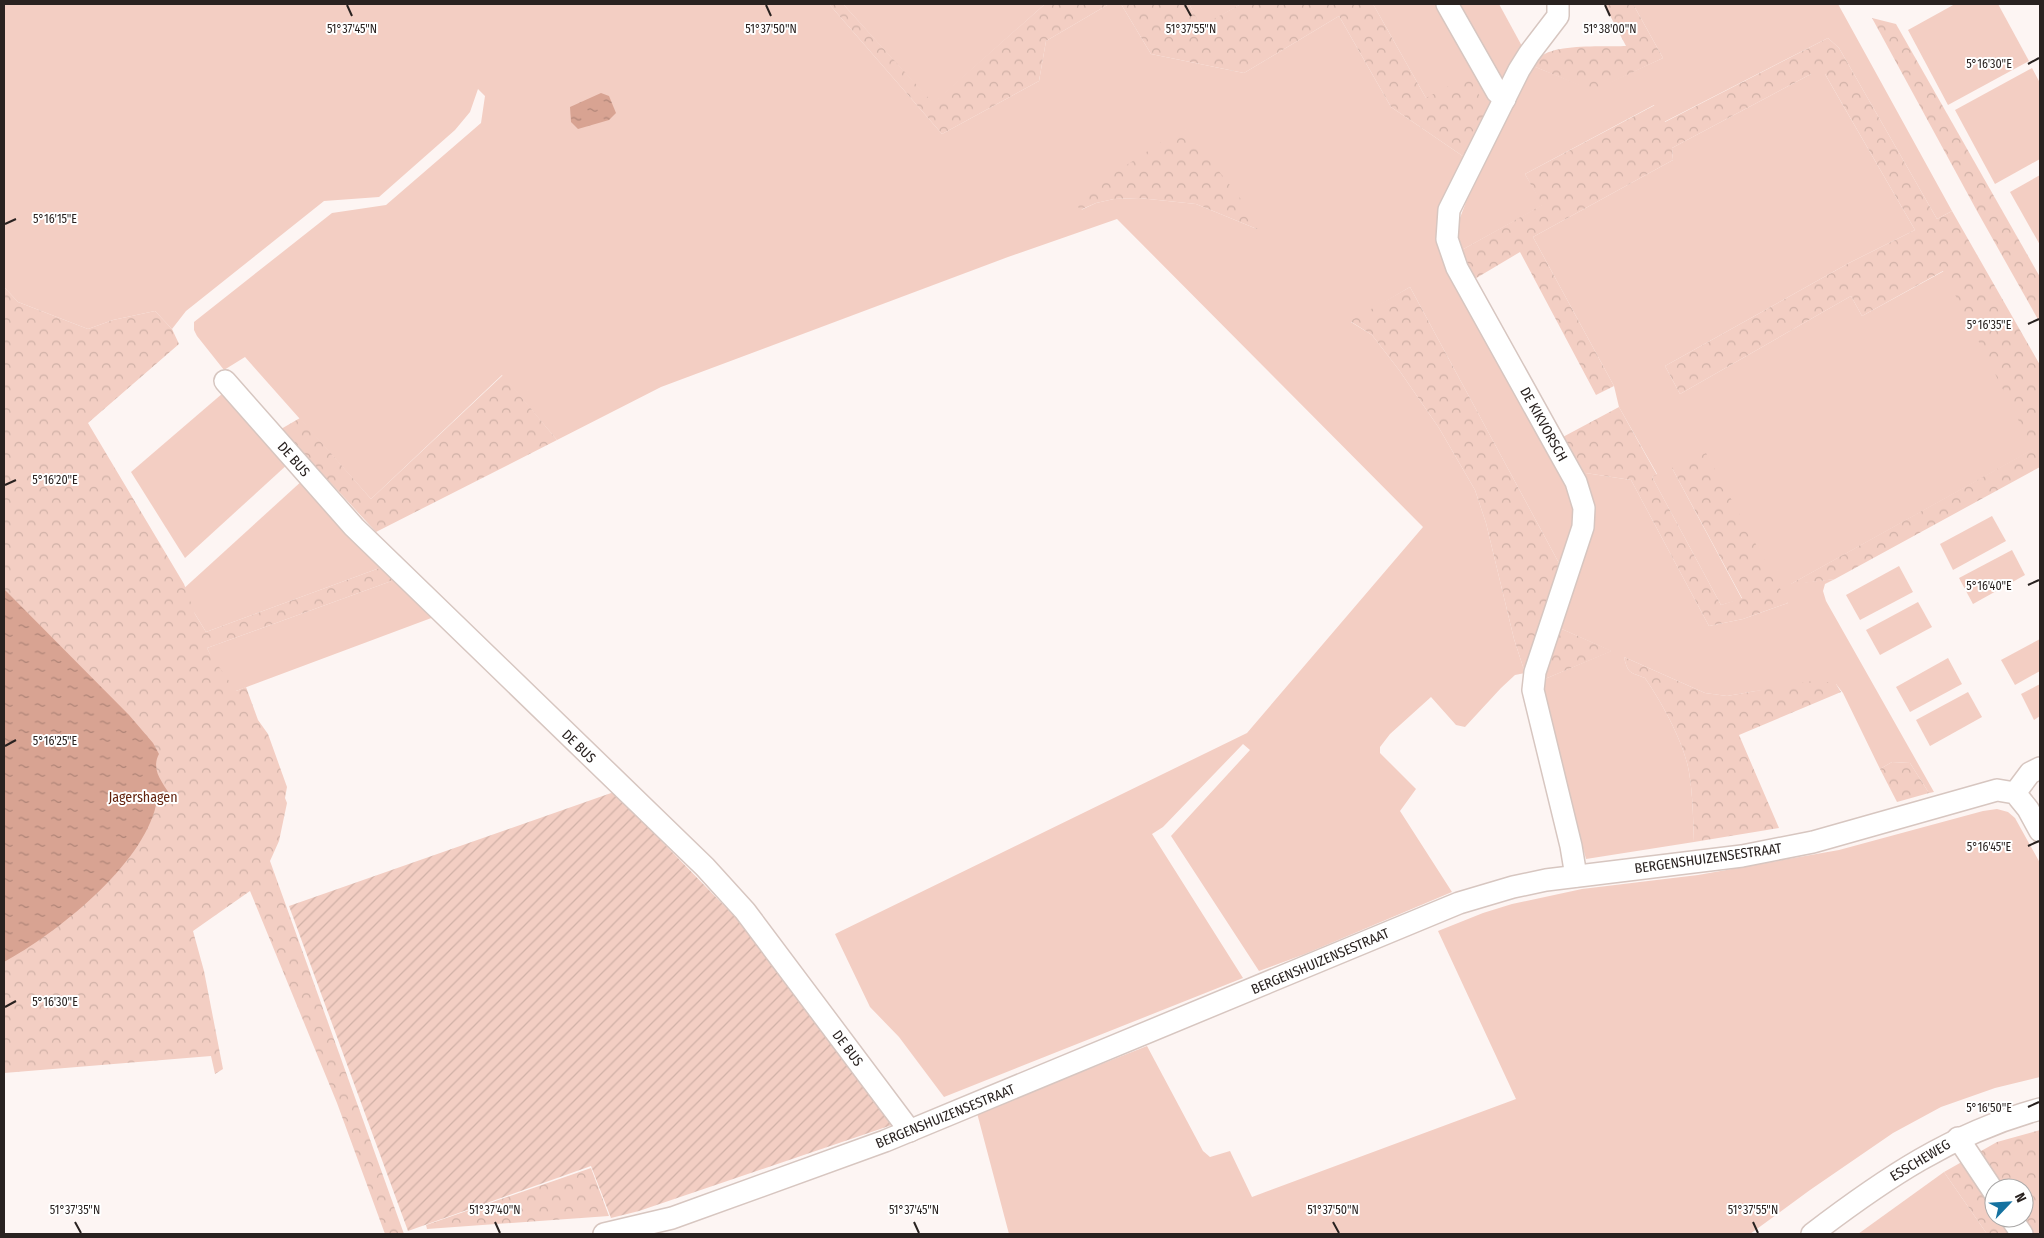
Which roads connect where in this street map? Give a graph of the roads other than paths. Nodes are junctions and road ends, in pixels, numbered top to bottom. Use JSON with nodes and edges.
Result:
{"nodes":[{"id":1,"x":1447,"y":4,"type":"edge"},
{"id":2,"x":1558,"y":4,"type":"edge"},
{"id":3,"x":1505,"y":99,"type":"junction"},
{"id":4,"x":225,"y":381,"type":"dead end"},
{"id":5,"x":2040,"y":768,"type":"edge"},
{"id":6,"x":2015,"y":794,"type":"junction"},
{"id":7,"x":2040,"y":831,"type":"edge"},
{"id":8,"x":1576,"y":876,"type":"junction"},
{"id":9,"x":2040,"y":1108,"type":"edge"},
{"id":10,"x":910,"y":1131,"type":"junction"},
{"id":11,"x":1958,"y":1138,"type":"junction"},
{"id":12,"x":1985,"y":1178,"type":"edge"},
{"id":13,"x":604,"y":1234,"type":"edge"},
{"id":14,"x":1812,"y":1234,"type":"edge"}],
"edges":[{"from":1,"to":3,"type":"street"},
{"from":2,"to":3,"type":"street","name":"DE KIKVORSCH"},
{"from":3,"to":8,"type":"street","name":"DE KIKVORSCH"},
{"from":4,"to":10,"type":"street","name":"DE BUS"},
{"from":5,"to":6,"type":"street"},
{"from":6,"to":7,"type":"street"},
{"from":6,"to":8,"type":"street","name":"BERGENSHUIZENSESTRAAT"},
{"from":8,"to":10,"type":"street","name":"BERGENSHUIZENSESTRAAT"},
{"from":9,"to":11,"type":"street","name":"ESSCHEWEG"},
{"from":10,"to":13,"type":"street","name":"BERGENSHUIZENSESTRAAT"},
{"from":11,"to":12,"type":"street"},
{"from":11,"to":14,"type":"street","name":"ESSCHEWEG"}]}
